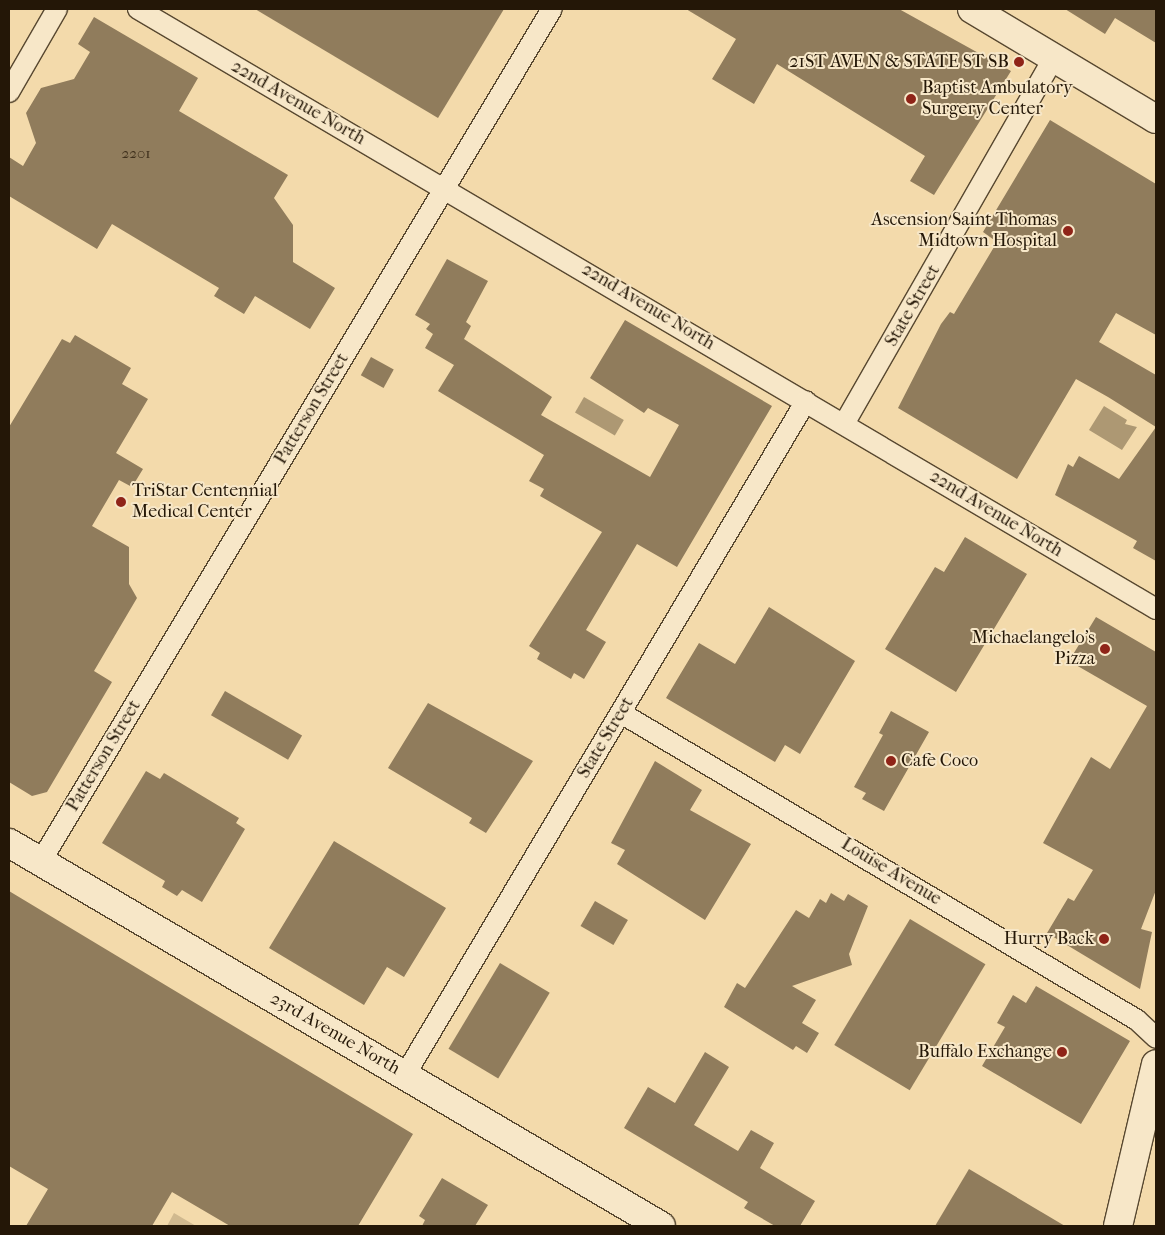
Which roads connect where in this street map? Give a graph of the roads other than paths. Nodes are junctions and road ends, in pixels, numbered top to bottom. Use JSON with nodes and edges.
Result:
{"nodes":[{"id":1,"x":57,"y":9,"type":"edge"},
{"id":2,"x":138,"y":9,"type":"edge"},
{"id":3,"x":552,"y":9,"type":"edge"},
{"id":4,"x":972,"y":9,"type":"edge"},
{"id":5,"x":1054,"y":58,"type":"junction"},
{"id":6,"x":9,"y":92,"type":"edge"},
{"id":7,"x":1156,"y":119,"type":"edge"},
{"id":8,"x":445,"y":189,"type":"junction"},
{"id":9,"x":806,"y":401,"type":"junction"},
{"id":10,"x":844,"y":424,"type":"junction"},
{"id":11,"x":1156,"y":609,"type":"edge"},
{"id":12,"x":621,"y":713,"type":"junction"},
{"id":13,"x":9,"y":843,"type":"edge"},
{"id":14,"x":41,"y":861,"type":"junction"},
{"id":15,"x":1156,"y":1038,"type":"edge"},
{"id":16,"x":1156,"y":1064,"type":"edge"},
{"id":17,"x":404,"y":1075,"type":"junction"},
{"id":18,"x":661,"y":1226,"type":"edge"},
{"id":19,"x":1118,"y":1226,"type":"edge"}],
"edges":[{"from":1,"to":6,"type":"street"},
{"from":2,"to":8,"type":"street","name":"22nd Avenue North"},
{"from":3,"to":8,"type":"street","name":"Patterson Street"},
{"from":4,"to":5,"type":"street"},
{"from":5,"to":7,"type":"street"},
{"from":5,"to":10,"type":"street","name":"State Street"},
{"from":8,"to":9,"type":"street","name":"22nd Avenue North"},
{"from":8,"to":14,"type":"street","name":"Patterson Street"},
{"from":9,"to":10,"type":"street","name":"22nd Avenue North"},
{"from":9,"to":12,"type":"street","name":"State Street"},
{"from":10,"to":11,"type":"street","name":"22nd Avenue North"},
{"from":12,"to":15,"type":"street","name":"Louise Avenue"},
{"from":12,"to":17,"type":"street","name":"State Street"},
{"from":13,"to":14,"type":"street","name":"23rd Avenue North"},
{"from":14,"to":17,"type":"street","name":"23rd Avenue North"},
{"from":16,"to":19,"type":"street"},
{"from":17,"to":18,"type":"street","name":"23rd Avenue North"}]}
